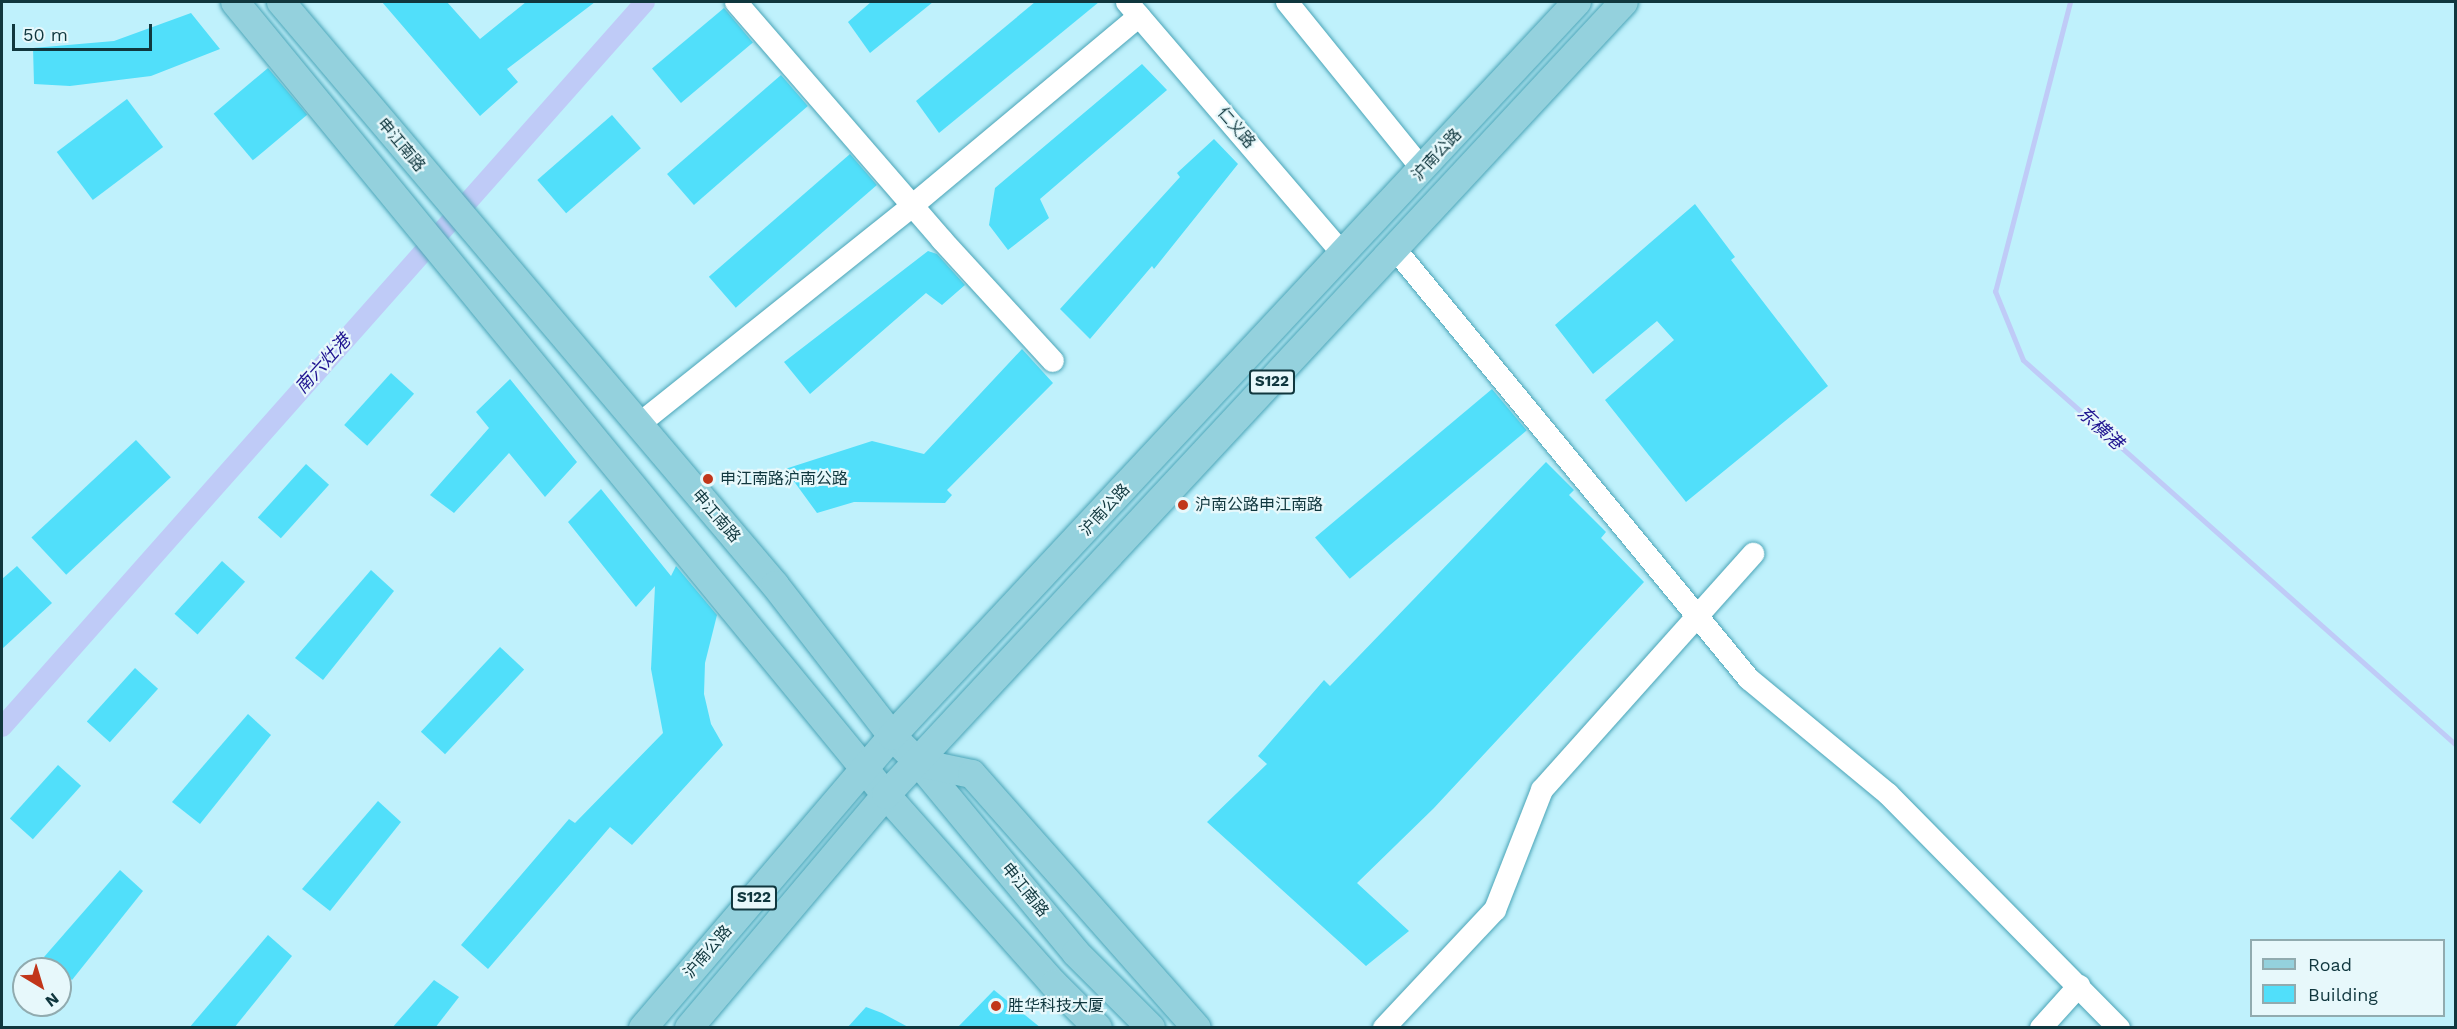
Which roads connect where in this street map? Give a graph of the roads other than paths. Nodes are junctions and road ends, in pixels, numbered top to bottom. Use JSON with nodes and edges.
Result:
{"nodes":[{"id":1,"x":235,"y":2,"type":"edge"},
{"id":2,"x":281,"y":2,"type":"edge"},
{"id":3,"x":736,"y":2,"type":"edge"},
{"id":4,"x":1287,"y":2,"type":"edge"},
{"id":5,"x":1577,"y":2,"type":"edge"},
{"id":6,"x":1624,"y":2,"type":"edge"},
{"id":7,"x":1133,"y":9,"type":"edge"},
{"id":8,"x":1423,"y":170,"type":"junction"},
{"id":9,"x":912,"y":206,"type":"junction"},
{"id":10,"x":1395,"y":249,"type":"junction"},
{"id":11,"x":1344,"y":255,"type":"junction"},
{"id":12,"x":1053,"y":361,"type":"dead end"},
{"id":13,"x":638,"y":425,"type":"junction"},
{"id":14,"x":1753,"y":555,"type":"dead end"},
{"id":15,"x":1697,"y":616,"type":"junction"},
{"id":16,"x":892,"y":736,"type":"junction"},
{"id":17,"x":919,"y":763,"type":"junction"},
{"id":18,"x":864,"y":769,"type":"junction"},
{"id":19,"x":886,"y":795,"type":"junction"},
{"id":20,"x":2079,"y":986,"type":"junction"},
{"id":21,"x":1162,"y":991,"type":"junction"},
{"id":22,"x":643,"y":1028,"type":"edge"},
{"id":23,"x":689,"y":1028,"type":"edge"},
{"id":24,"x":1098,"y":1028,"type":"edge"},
{"id":25,"x":1151,"y":1028,"type":"edge"},
{"id":26,"x":1189,"y":1028,"type":"edge"},
{"id":27,"x":1197,"y":1028,"type":"edge"},
{"id":28,"x":1384,"y":1028,"type":"edge"},
{"id":29,"x":2041,"y":1028,"type":"edge"},
{"id":30,"x":2120,"y":1028,"type":"edge"}],
"edges":[{"from":1,"to":18,"type":"main road"},
{"from":2,"to":13,"type":"main road","name":"申江南路"},
{"from":3,"to":9,"type":"street"},
{"from":4,"to":8,"type":"street"},
{"from":5,"to":8,"type":"main road","name":"沪南公路","number":"S122"},
{"from":6,"to":10,"type":"main road","name":"沪南公路","number":"S122"},
{"from":7,"to":9,"type":"street"},
{"from":7,"to":11,"type":"street","name":"仁义路"},
{"from":8,"to":11,"type":"main road","name":"沪南公路","number":"S122"},
{"from":9,"to":12,"type":"street"},
{"from":9,"to":13,"type":"street"},
{"from":10,"to":15,"type":"street"},
{"from":10,"to":17,"type":"main road","name":"沪南公路","number":"S122"},
{"from":11,"to":16,"type":"main road","name":"沪南公路","number":"S122"},
{"from":13,"to":16,"type":"main road","name":"申江南路"},
{"from":14,"to":15,"type":"street"},
{"from":15,"to":20,"type":"street"},
{"from":15,"to":28,"type":"street"},
{"from":16,"to":17,"type":"main road","name":"申江南路"},
{"from":16,"to":18,"type":"main road","name":"沪南公路","number":"S122"},
{"from":17,"to":19,"type":"main road","name":"沪南公路","number":"S122"},
{"from":17,"to":21,"type":"main road"},
{"from":17,"to":25,"type":"main road","name":"申江南路"},
{"from":18,"to":19,"type":"main road"},
{"from":18,"to":22,"type":"main road","name":"沪南公路","number":"S122"},
{"from":19,"to":23,"type":"main road","name":"沪南公路","number":"S122"},
{"from":19,"to":24,"type":"main road"},
{"from":20,"to":29,"type":"street"},
{"from":20,"to":30,"type":"street"},
{"from":21,"to":26,"type":"main road"},
{"from":21,"to":27,"type":"main road"}]}
